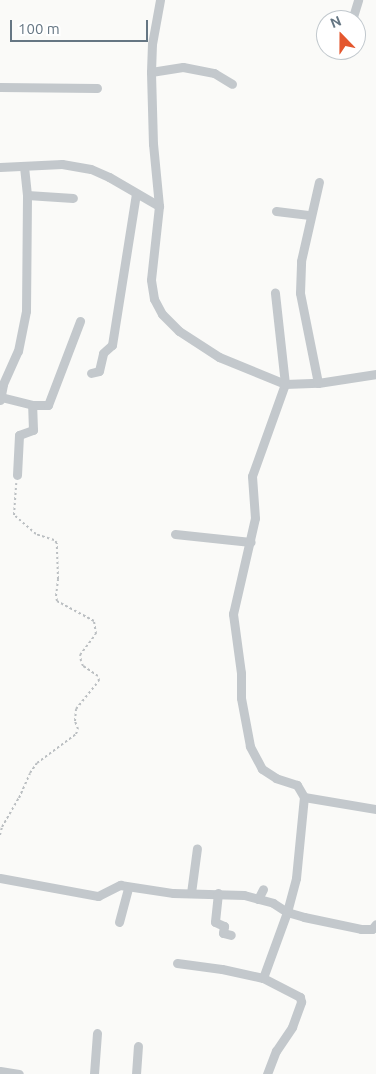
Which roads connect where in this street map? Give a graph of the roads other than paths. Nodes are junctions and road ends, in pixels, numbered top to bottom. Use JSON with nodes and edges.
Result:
{"nodes":[{"id":1,"x":160,"y":0,"type":"edge"},
{"id":2,"x":151,"y":72,"type":"junction"},
{"id":3,"x":232,"y":84,"type":"dead end"},
{"id":4,"x":0,"y":86,"type":"edge"},
{"id":5,"x":97,"y":88,"type":"dead end"},
{"id":6,"x":24,"y":166,"type":"junction"},
{"id":7,"x":0,"y":167,"type":"edge"},
{"id":8,"x":319,"y":182,"type":"dead end"},
{"id":9,"x":27,"y":195,"type":"junction"},
{"id":10,"x":139,"y":196,"type":"junction"},
{"id":11,"x":72,"y":198,"type":"dead end"},
{"id":12,"x":157,"y":205,"type":"junction"},
{"id":13,"x":276,"y":211,"type":"dead end"},
{"id":14,"x":310,"y":215,"type":"junction"},
{"id":15,"x":274,"y":293,"type":"dead end"},
{"id":16,"x":80,"y":321,"type":"dead end"},
{"id":17,"x":91,"y":373,"type":"dead end"},
{"id":18,"x":376,"y":374,"type":"edge"},
{"id":19,"x":318,"y":383,"type":"junction"},
{"id":20,"x":285,"y":384,"type":"junction"},
{"id":21,"x":0,"y":399,"type":"edge"},
{"id":22,"x":32,"y":405,"type":"junction"},
{"id":23,"x":17,"y":475,"type":"road end"},
{"id":24,"x":175,"y":534,"type":"dead end"},
{"id":25,"x":251,"y":542,"type":"junction"},
{"id":26,"x":304,"y":797,"type":"junction"},
{"id":27,"x":376,"y":809,"type":"edge"},
{"id":28,"x":197,"y":848,"type":"dead end"},
{"id":29,"x":0,"y":878,"type":"edge"},
{"id":30,"x":128,"y":888,"type":"junction"},
{"id":31,"x":263,"y":889,"type":"dead end"},
{"id":32,"x":191,"y":893,"type":"junction"},
{"id":33,"x":218,"y":893,"type":"junction"},
{"id":34,"x":258,"y":899,"type":"junction"},
{"id":35,"x":287,"y":912,"type":"junction"},
{"id":36,"x":119,"y":922,"type":"dead end"},
{"id":37,"x":376,"y":924,"type":"edge"},
{"id":38,"x":231,"y":935,"type":"dead end"},
{"id":39,"x":177,"y":963,"type":"dead end"},
{"id":40,"x":263,"y":978,"type":"junction"},
{"id":41,"x":97,"y":1033,"type":"dead end"},
{"id":42,"x":138,"y":1046,"type":"dead end"},
{"id":43,"x":0,"y":1071,"type":"edge"},
{"id":44,"x":19,"y":1074,"type":"edge"},
{"id":45,"x":94,"y":1074,"type":"edge"},
{"id":46,"x":136,"y":1074,"type":"edge"},
{"id":47,"x":267,"y":1074,"type":"edge"}],
"edges":[{"from":1,"to":2,"type":"street"},
{"from":2,"to":3,"type":"street"},
{"from":2,"to":12,"type":"street"},
{"from":4,"to":5,"type":"street"},
{"from":6,"to":7,"type":"street"},
{"from":6,"to":9,"type":"street"},
{"from":6,"to":10,"type":"street"},
{"from":8,"to":14,"type":"street"},
{"from":9,"to":11,"type":"street"},
{"from":9,"to":21,"type":"street"},
{"from":10,"to":12,"type":"street"},
{"from":10,"to":17,"type":"street"},
{"from":12,"to":20,"type":"street"},
{"from":13,"to":14,"type":"street"},
{"from":14,"to":19,"type":"street"},
{"from":15,"to":20,"type":"street"},
{"from":16,"to":22,"type":"street"},
{"from":18,"to":19,"type":"street"},
{"from":19,"to":20,"type":"street"},
{"from":20,"to":25,"type":"street"},
{"from":21,"to":22,"type":"street"},
{"from":22,"to":23,"type":"street"},
{"from":24,"to":25,"type":"street"},
{"from":25,"to":26,"type":"street"},
{"from":26,"to":27,"type":"street"},
{"from":26,"to":35,"type":"street"},
{"from":28,"to":32,"type":"street"},
{"from":29,"to":30,"type":"street"},
{"from":30,"to":32,"type":"street"},
{"from":30,"to":36,"type":"street"},
{"from":31,"to":34,"type":"street"},
{"from":32,"to":33,"type":"street"},
{"from":33,"to":34,"type":"street"},
{"from":33,"to":38,"type":"street"},
{"from":34,"to":35,"type":"street"},
{"from":35,"to":37,"type":"street"},
{"from":35,"to":40,"type":"street"},
{"from":39,"to":40,"type":"street"},
{"from":40,"to":47,"type":"street"},
{"from":41,"to":45,"type":"street"},
{"from":42,"to":46,"type":"street"},
{"from":43,"to":44,"type":"street"}]}
